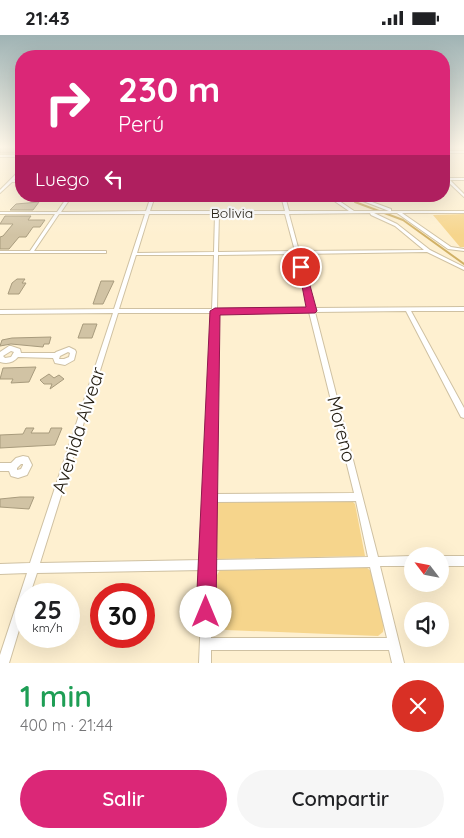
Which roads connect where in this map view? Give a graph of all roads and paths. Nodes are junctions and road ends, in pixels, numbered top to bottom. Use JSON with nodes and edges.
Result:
{"nodes":[{"id":1,"x":15,"y":177,"type":"edge"},
{"id":2,"x":450,"y":178,"type":"edge"},
{"id":3,"x":464,"y":179,"type":"edge"},
{"id":4,"x":11,"y":181,"type":"junction"},
{"id":5,"x":15,"y":181,"type":"edge"},
{"id":6,"x":450,"y":182,"type":"edge"},
{"id":7,"x":0,"y":192,"type":"edge"},
{"id":8,"x":464,"y":195,"type":"edge"},
{"id":9,"x":66,"y":202,"type":"edge"},
{"id":10,"x":151,"y":202,"type":"edge"},
{"id":11,"x":284,"y":202,"type":"edge"},
{"id":12,"x":338,"y":202,"type":"edge"},
{"id":13,"x":363,"y":202,"type":"edge"},
{"id":14,"x":59,"y":212,"type":"junction"},
{"id":15,"x":354,"y":212,"type":"junction"},
{"id":16,"x":371,"y":212,"type":"junction"},
{"id":17,"x":396,"y":212,"type":"junction"},
{"id":18,"x":464,"y":212,"type":"edge"},
{"id":19,"x":0,"y":213,"type":"edge"},
{"id":20,"x":148,"y":213,"type":"junction"},
{"id":21,"x":217,"y":213,"type":"junction"},
{"id":22,"x":287,"y":213,"type":"junction"},
{"id":23,"x":464,"y":250,"type":"edge"},
{"id":24,"x":428,"y":251,"type":"junction"},
{"id":25,"x":0,"y":252,"type":"edge"},
{"id":26,"x":31,"y":252,"type":"junction"},
{"id":27,"x":104,"y":252,"type":"dead end"},
{"id":28,"x":297,"y":252,"type":"junction"},
{"id":29,"x":135,"y":253,"type":"junction"},
{"id":30,"x":216,"y":253,"type":"junction"},
{"id":31,"x":464,"y":269,"type":"edge"},
{"id":32,"x":463,"y":309,"type":"dead end"},
{"id":33,"x":408,"y":310,"type":"junction"},
{"id":34,"x":215,"y":311,"type":"junction"},
{"id":35,"x":312,"y":311,"type":"junction"},
{"id":36,"x":0,"y":313,"type":"edge"},
{"id":37,"x":115,"y":313,"type":"junction"},
{"id":38,"x":0,"y":355,"type":"edge"},
{"id":39,"x":17,"y":355,"type":"junction"},
{"id":40,"x":56,"y":356,"type":"dead end"},
{"id":41,"x":464,"y":415,"type":"edge"},
{"id":42,"x":0,"y":467,"type":"edge"},
{"id":43,"x":13,"y":467,"type":"dead end"},
{"id":44,"x":359,"y":497,"type":"junction"},
{"id":45,"x":210,"y":498,"type":"junction"},
{"id":46,"x":374,"y":561,"type":"junction"},
{"id":47,"x":404,"y":561,"type":"edge"},
{"id":48,"x":449,"y":561,"type":"edge"},
{"id":49,"x":464,"y":561,"type":"edge"},
{"id":50,"x":206,"y":563,"type":"junction"},
{"id":51,"x":33,"y":568,"type":"junction"},
{"id":52,"x":0,"y":569,"type":"edge"},
{"id":53,"x":206,"y":644,"type":"junction"},
{"id":54,"x":393,"y":644,"type":"junction"},
{"id":55,"x":3,"y":663,"type":"edge"},
{"id":56,"x":205,"y":663,"type":"edge"},
{"id":57,"x":398,"y":663,"type":"edge"}],
"edges":[{"from":1,"to":4,"type":"street"},
{"from":2,"to":3,"type":"street"},
{"from":4,"to":5,"type":"street"},
{"from":4,"to":7,"type":"street"},
{"from":6,"to":8,"type":"street"},
{"from":9,"to":14,"type":"street"},
{"from":10,"to":20,"type":"street","name":"Avenida Alvear"},
{"from":11,"to":22,"type":"street","name":"Moreno"},
{"from":12,"to":15,"type":"street"},
{"from":13,"to":17,"type":"street"},
{"from":14,"to":19,"type":"street","name":"Bolivia"},
{"from":14,"to":20,"type":"street","name":"Bolivia"},
{"from":14,"to":26,"type":"street"},
{"from":15,"to":16,"type":"street","name":"Bolivia"},
{"from":15,"to":22,"type":"street","name":"Bolivia"},
{"from":16,"to":17,"type":"street","name":"Bolivia"},
{"from":16,"to":24,"type":"street"},
{"from":17,"to":18,"type":"street","name":"Bolivia"},
{"from":17,"to":23,"type":"street"},
{"from":20,"to":21,"type":"street","name":"Bolivia"},
{"from":20,"to":29,"type":"street","name":"Avenida Alvear"},
{"from":21,"to":22,"type":"street","name":"Bolivia"},
{"from":21,"to":30,"type":"street"},
{"from":22,"to":28,"type":"street","name":"Moreno"},
{"from":24,"to":28,"type":"street"},
{"from":24,"to":31,"type":"street"},
{"from":25,"to":26,"type":"street"},
{"from":26,"to":27,"type":"street"},
{"from":28,"to":30,"type":"street"},
{"from":28,"to":35,"type":"street","name":"Moreno"},
{"from":29,"to":30,"type":"street"},
{"from":29,"to":37,"type":"street","name":"Avenida Alvear"},
{"from":30,"to":34,"type":"street"},
{"from":32,"to":33,"type":"street"},
{"from":33,"to":35,"type":"street"},
{"from":33,"to":41,"type":"street"},
{"from":34,"to":35,"type":"street"},
{"from":34,"to":37,"type":"street"},
{"from":34,"to":45,"type":"street"},
{"from":35,"to":44,"type":"street","name":"Moreno"},
{"from":36,"to":37,"type":"street"},
{"from":37,"to":51,"type":"street","name":"Avenida Alvear"},
{"from":38,"to":39,"type":"street"},
{"from":38,"to":39,"type":"street"},
{"from":39,"to":40,"type":"street"},
{"from":42,"to":43,"type":"street"},
{"from":44,"to":45,"type":"street"},
{"from":44,"to":46,"type":"street","name":"Moreno"},
{"from":45,"to":50,"type":"street"},
{"from":46,"to":47,"type":"street"},
{"from":46,"to":50,"type":"street"},
{"from":46,"to":54,"type":"street","name":"Moreno"},
{"from":48,"to":49,"type":"street"},
{"from":50,"to":51,"type":"street"},
{"from":50,"to":53,"type":"street"},
{"from":51,"to":52,"type":"street"},
{"from":51,"to":55,"type":"street","name":"Avenida Alvear"},
{"from":53,"to":54,"type":"street"},
{"from":53,"to":56,"type":"street"},
{"from":54,"to":57,"type":"street","name":"Moreno"}]}
